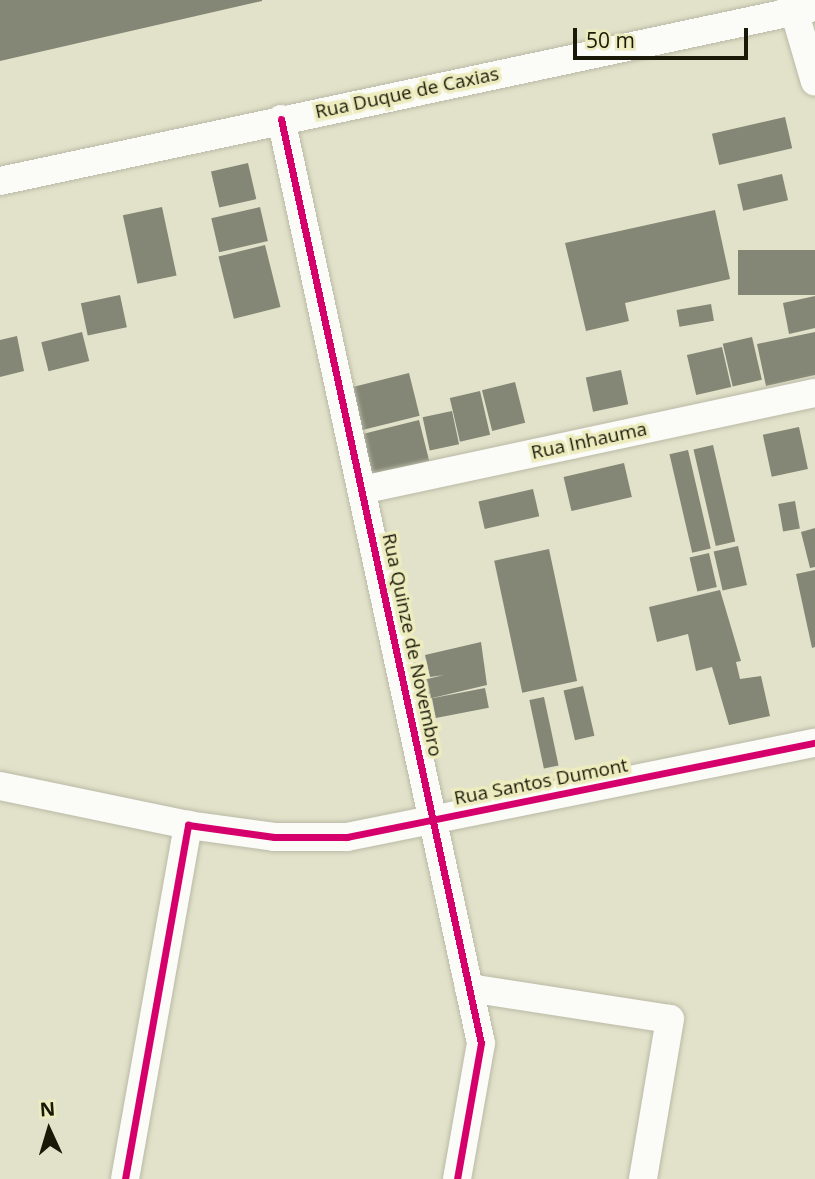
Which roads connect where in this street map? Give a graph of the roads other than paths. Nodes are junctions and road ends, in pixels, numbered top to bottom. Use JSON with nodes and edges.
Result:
{"nodes":[{"id":1,"x":800,"y":6,"type":"edge"},
{"id":2,"x":815,"y":82,"type":"edge"},
{"id":3,"x":281,"y":119,"type":"junction"},
{"id":4,"x":0,"y":181,"type":"edge"},
{"id":5,"x":815,"y":393,"type":"edge"},
{"id":6,"x":362,"y":490,"type":"junction"},
{"id":7,"x":815,"y":743,"type":"edge"},
{"id":8,"x":0,"y":786,"type":"edge"},
{"id":9,"x":434,"y":819,"type":"junction"},
{"id":10,"x":188,"y":825,"type":"junction"},
{"id":11,"x":469,"y":988,"type":"junction"},
{"id":12,"x":125,"y":1179,"type":"edge"},
{"id":13,"x":457,"y":1179,"type":"edge"},
{"id":14,"x":643,"y":1179,"type":"edge"}],
"edges":[{"from":1,"to":2,"type":"street"},
{"from":1,"to":3,"type":"street","name":"Rua Duque de Caxias"},
{"from":3,"to":4,"type":"street","name":"Rua Duque de Caxias"},
{"from":3,"to":6,"type":"street","name":"Rua Quinze de Novembro"},
{"from":5,"to":6,"type":"street","name":"Rua Inhauma"},
{"from":6,"to":9,"type":"street","name":"Rua Quinze de Novembro"},
{"from":7,"to":9,"type":"street","name":"Rua Santos Dumont"},
{"from":8,"to":10,"type":"street","name":"Rua Santos Dumont"},
{"from":9,"to":10,"type":"street","name":"Rua Santos Dumont"},
{"from":9,"to":11,"type":"street","name":"Rua Quinze de Novembro"},
{"from":10,"to":12,"type":"street"},
{"from":11,"to":13,"type":"street","name":"Rua Quinze de Novembro"},
{"from":11,"to":14,"type":"street"}]}
